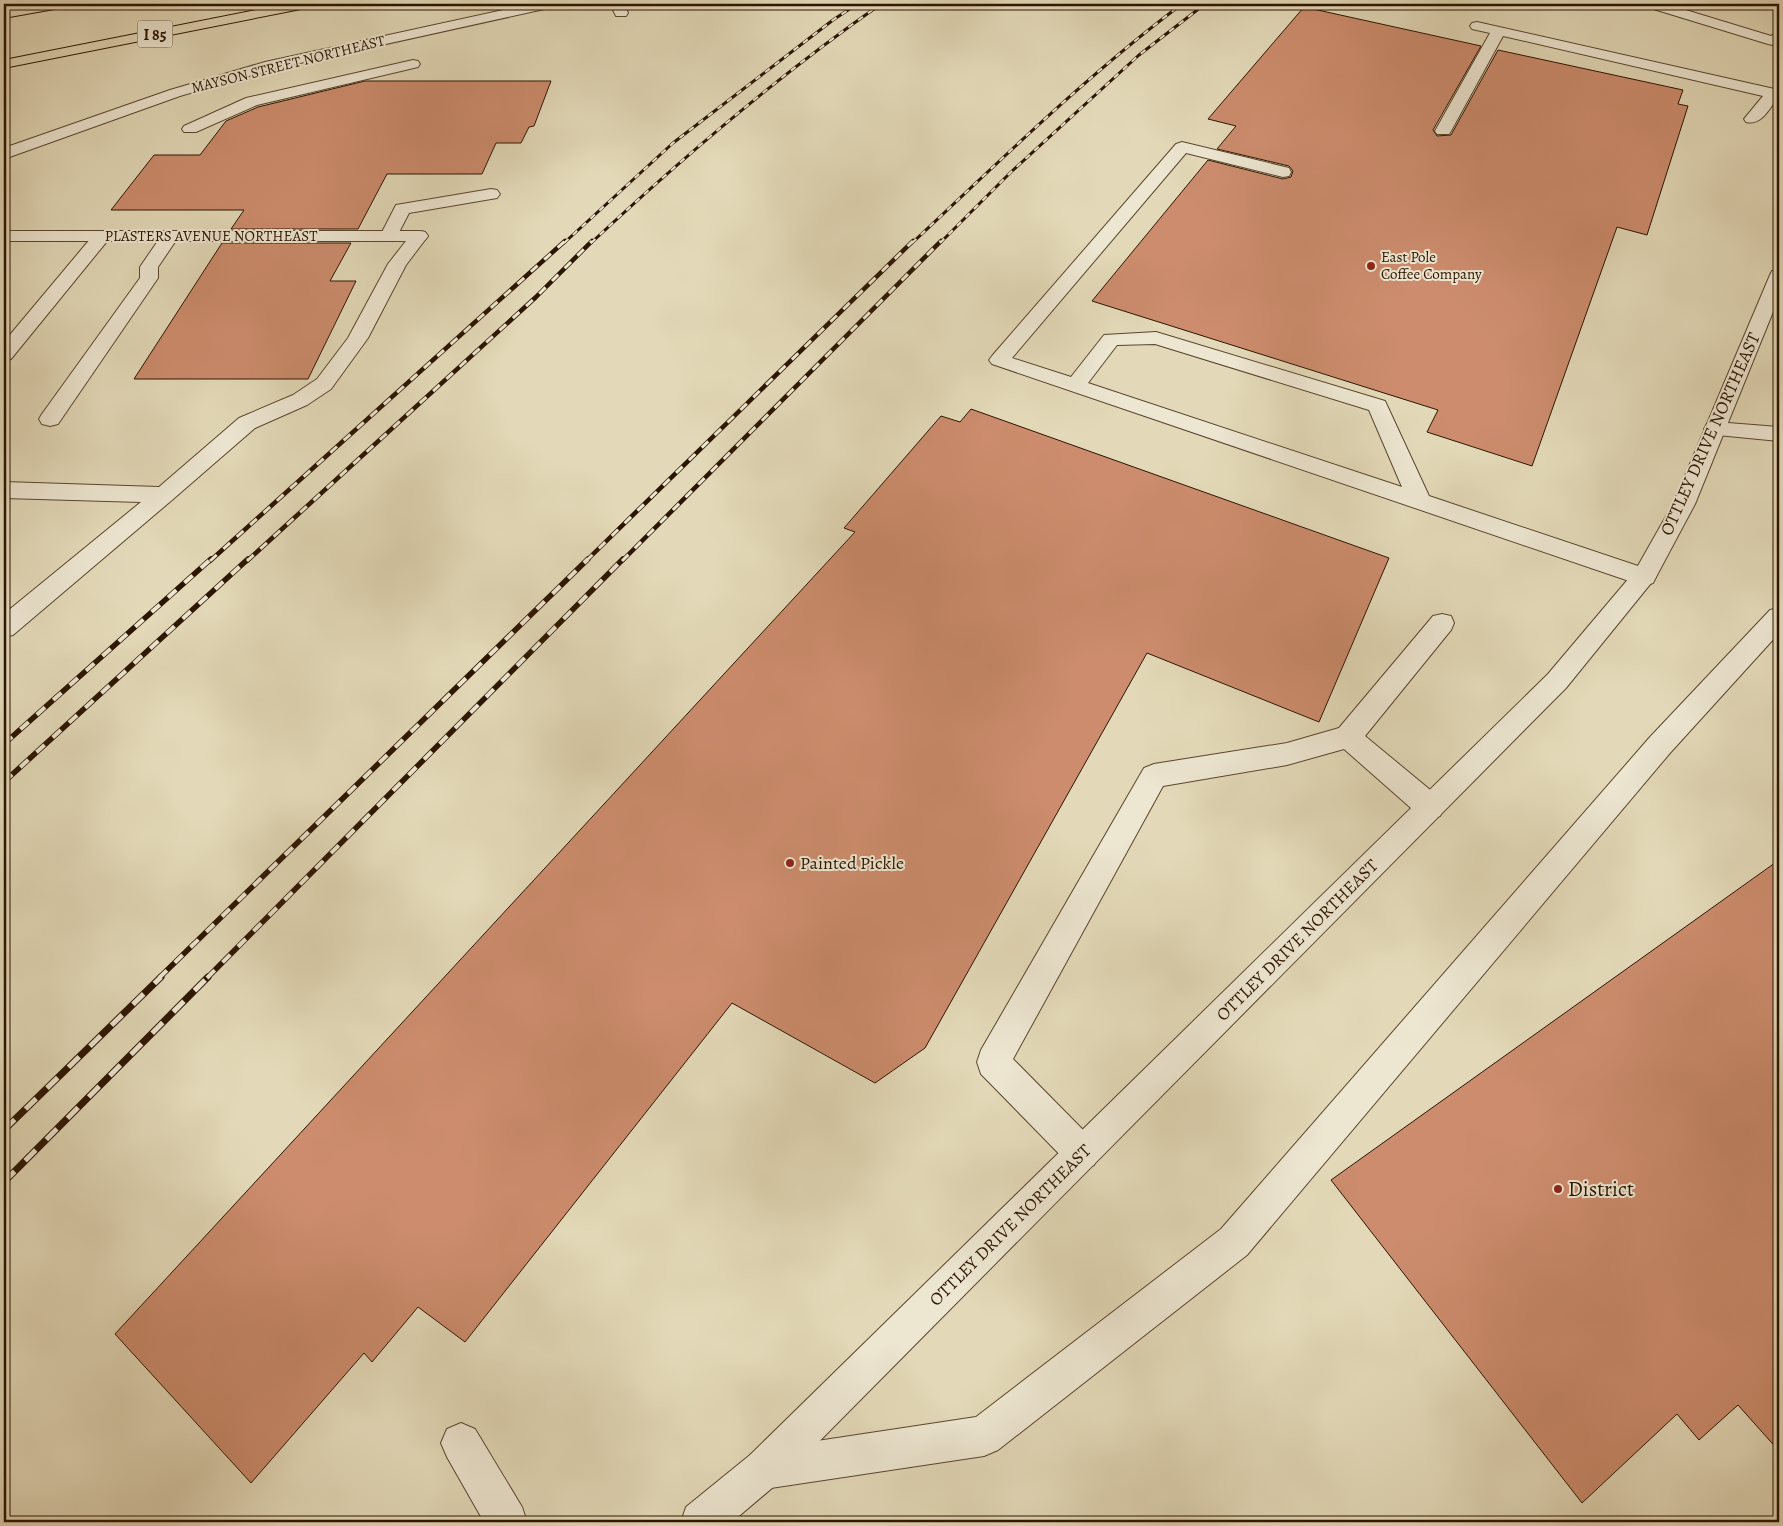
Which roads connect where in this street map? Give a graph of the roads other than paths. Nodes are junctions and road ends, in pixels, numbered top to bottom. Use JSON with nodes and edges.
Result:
{"nodes":[{"id":1,"x":60,"y":4,"type":"edge"},
{"id":2,"x":306,"y":4,"type":"edge"},
{"id":3,"x":549,"y":4,"type":"edge"},
{"id":4,"x":1652,"y":4,"type":"edge"},
{"id":5,"x":4,"y":14,"type":"edge"},
{"id":6,"x":1477,"y":26,"type":"dead end"},
{"id":7,"x":1499,"y":31,"type":"junction"},
{"id":8,"x":1779,"y":36,"type":"edge"},
{"id":9,"x":4,"y":64,"type":"edge"},
{"id":10,"x":413,"y":64,"type":"dead end"},
{"id":11,"x":1776,"y":95,"type":"edge"},
{"id":12,"x":1752,"y":119,"type":"dead end"},
{"id":13,"x":190,"y":130,"type":"dead end"},
{"id":14,"x":1443,"y":132,"type":"dead end"},
{"id":15,"x":4,"y":154,"type":"edge"},
{"id":16,"x":1283,"y":172,"type":"dead end"},
{"id":17,"x":491,"y":194,"type":"dead end"},
{"id":18,"x":4,"y":236,"type":"edge"},
{"id":19,"x":102,"y":236,"type":"junction"},
{"id":20,"x":170,"y":236,"type":"junction"},
{"id":21,"x":389,"y":236,"type":"junction"},
{"id":22,"x":1779,"y":275,"type":"edge"},
{"id":23,"x":4,"y":355,"type":"edge"},
{"id":24,"x":1075,"y":386,"type":"junction"},
{"id":25,"x":50,"y":419,"type":"dead end"},
{"id":26,"x":1715,"y":429,"type":"junction"},
{"id":27,"x":1779,"y":434,"type":"edge"},
{"id":28,"x":4,"y":490,"type":"edge"},
{"id":29,"x":164,"y":495,"type":"junction"},
{"id":30,"x":1419,"y":500,"type":"junction"},
{"id":31,"x":1644,"y":577,"type":"junction"},
{"id":32,"x":1779,"y":617,"type":"edge"},
{"id":33,"x":1442,"y":623,"type":"dead end"},
{"id":34,"x":4,"y":628,"type":"edge"},
{"id":35,"x":1348,"y":737,"type":"junction"},
{"id":36,"x":1430,"y":807,"type":"junction"},
{"id":37,"x":1082,"y":1153,"type":"junction"},
{"id":38,"x":461,"y":1443,"type":"dead end"},
{"id":39,"x":764,"y":1469,"type":"junction"},
{"id":40,"x":508,"y":1522,"type":"edge"},
{"id":41,"x":701,"y":1522,"type":"edge"}],
"edges":[{"from":1,"to":5,"type":"highway"},
{"from":2,"to":9,"type":"highway","number":"I 85"},
{"from":3,"to":15,"type":"street","name":"MAYSON STREET NORTHEAST"},
{"from":4,"to":8,"type":"street"},
{"from":6,"to":7,"type":"street"},
{"from":7,"to":11,"type":"street"},
{"from":7,"to":14,"type":"street"},
{"from":10,"to":13,"type":"street"},
{"from":11,"to":12,"type":"street"},
{"from":16,"to":24,"type":"street"},
{"from":17,"to":21,"type":"street"},
{"from":18,"to":19,"type":"street","name":"PLASTERS AVENUE NORTHEAST"},
{"from":19,"to":20,"type":"street","name":"PLASTERS AVENUE NORTHEAST"},
{"from":19,"to":23,"type":"street"},
{"from":20,"to":21,"type":"street","name":"PLASTERS AVENUE NORTHEAST"},
{"from":20,"to":25,"type":"street"},
{"from":21,"to":29,"type":"street","name":"PLASTERS AVENUE NORTHEAST"},
{"from":22,"to":26,"type":"street","name":"OTTLEY DRIVE NORTHEAST"},
{"from":24,"to":30,"type":"street"},
{"from":24,"to":30,"type":"street"},
{"from":26,"to":27,"type":"street"},
{"from":26,"to":31,"type":"street","name":"OTTLEY DRIVE NORTHEAST"},
{"from":28,"to":29,"type":"street"},
{"from":29,"to":34,"type":"street"},
{"from":30,"to":31,"type":"street"},
{"from":31,"to":36,"type":"street","name":"OTTLEY DRIVE NORTHEAST"},
{"from":32,"to":39,"type":"street"},
{"from":33,"to":35,"type":"street"},
{"from":35,"to":36,"type":"street"},
{"from":35,"to":37,"type":"street"},
{"from":36,"to":37,"type":"street","name":"OTTLEY DRIVE NORTHEAST"},
{"from":37,"to":39,"type":"street","name":"OTTLEY DRIVE NORTHEAST"},
{"from":38,"to":40,"type":"street"},
{"from":39,"to":41,"type":"street","name":"OTTLEY DRIVE NORTHEAST"}]}
